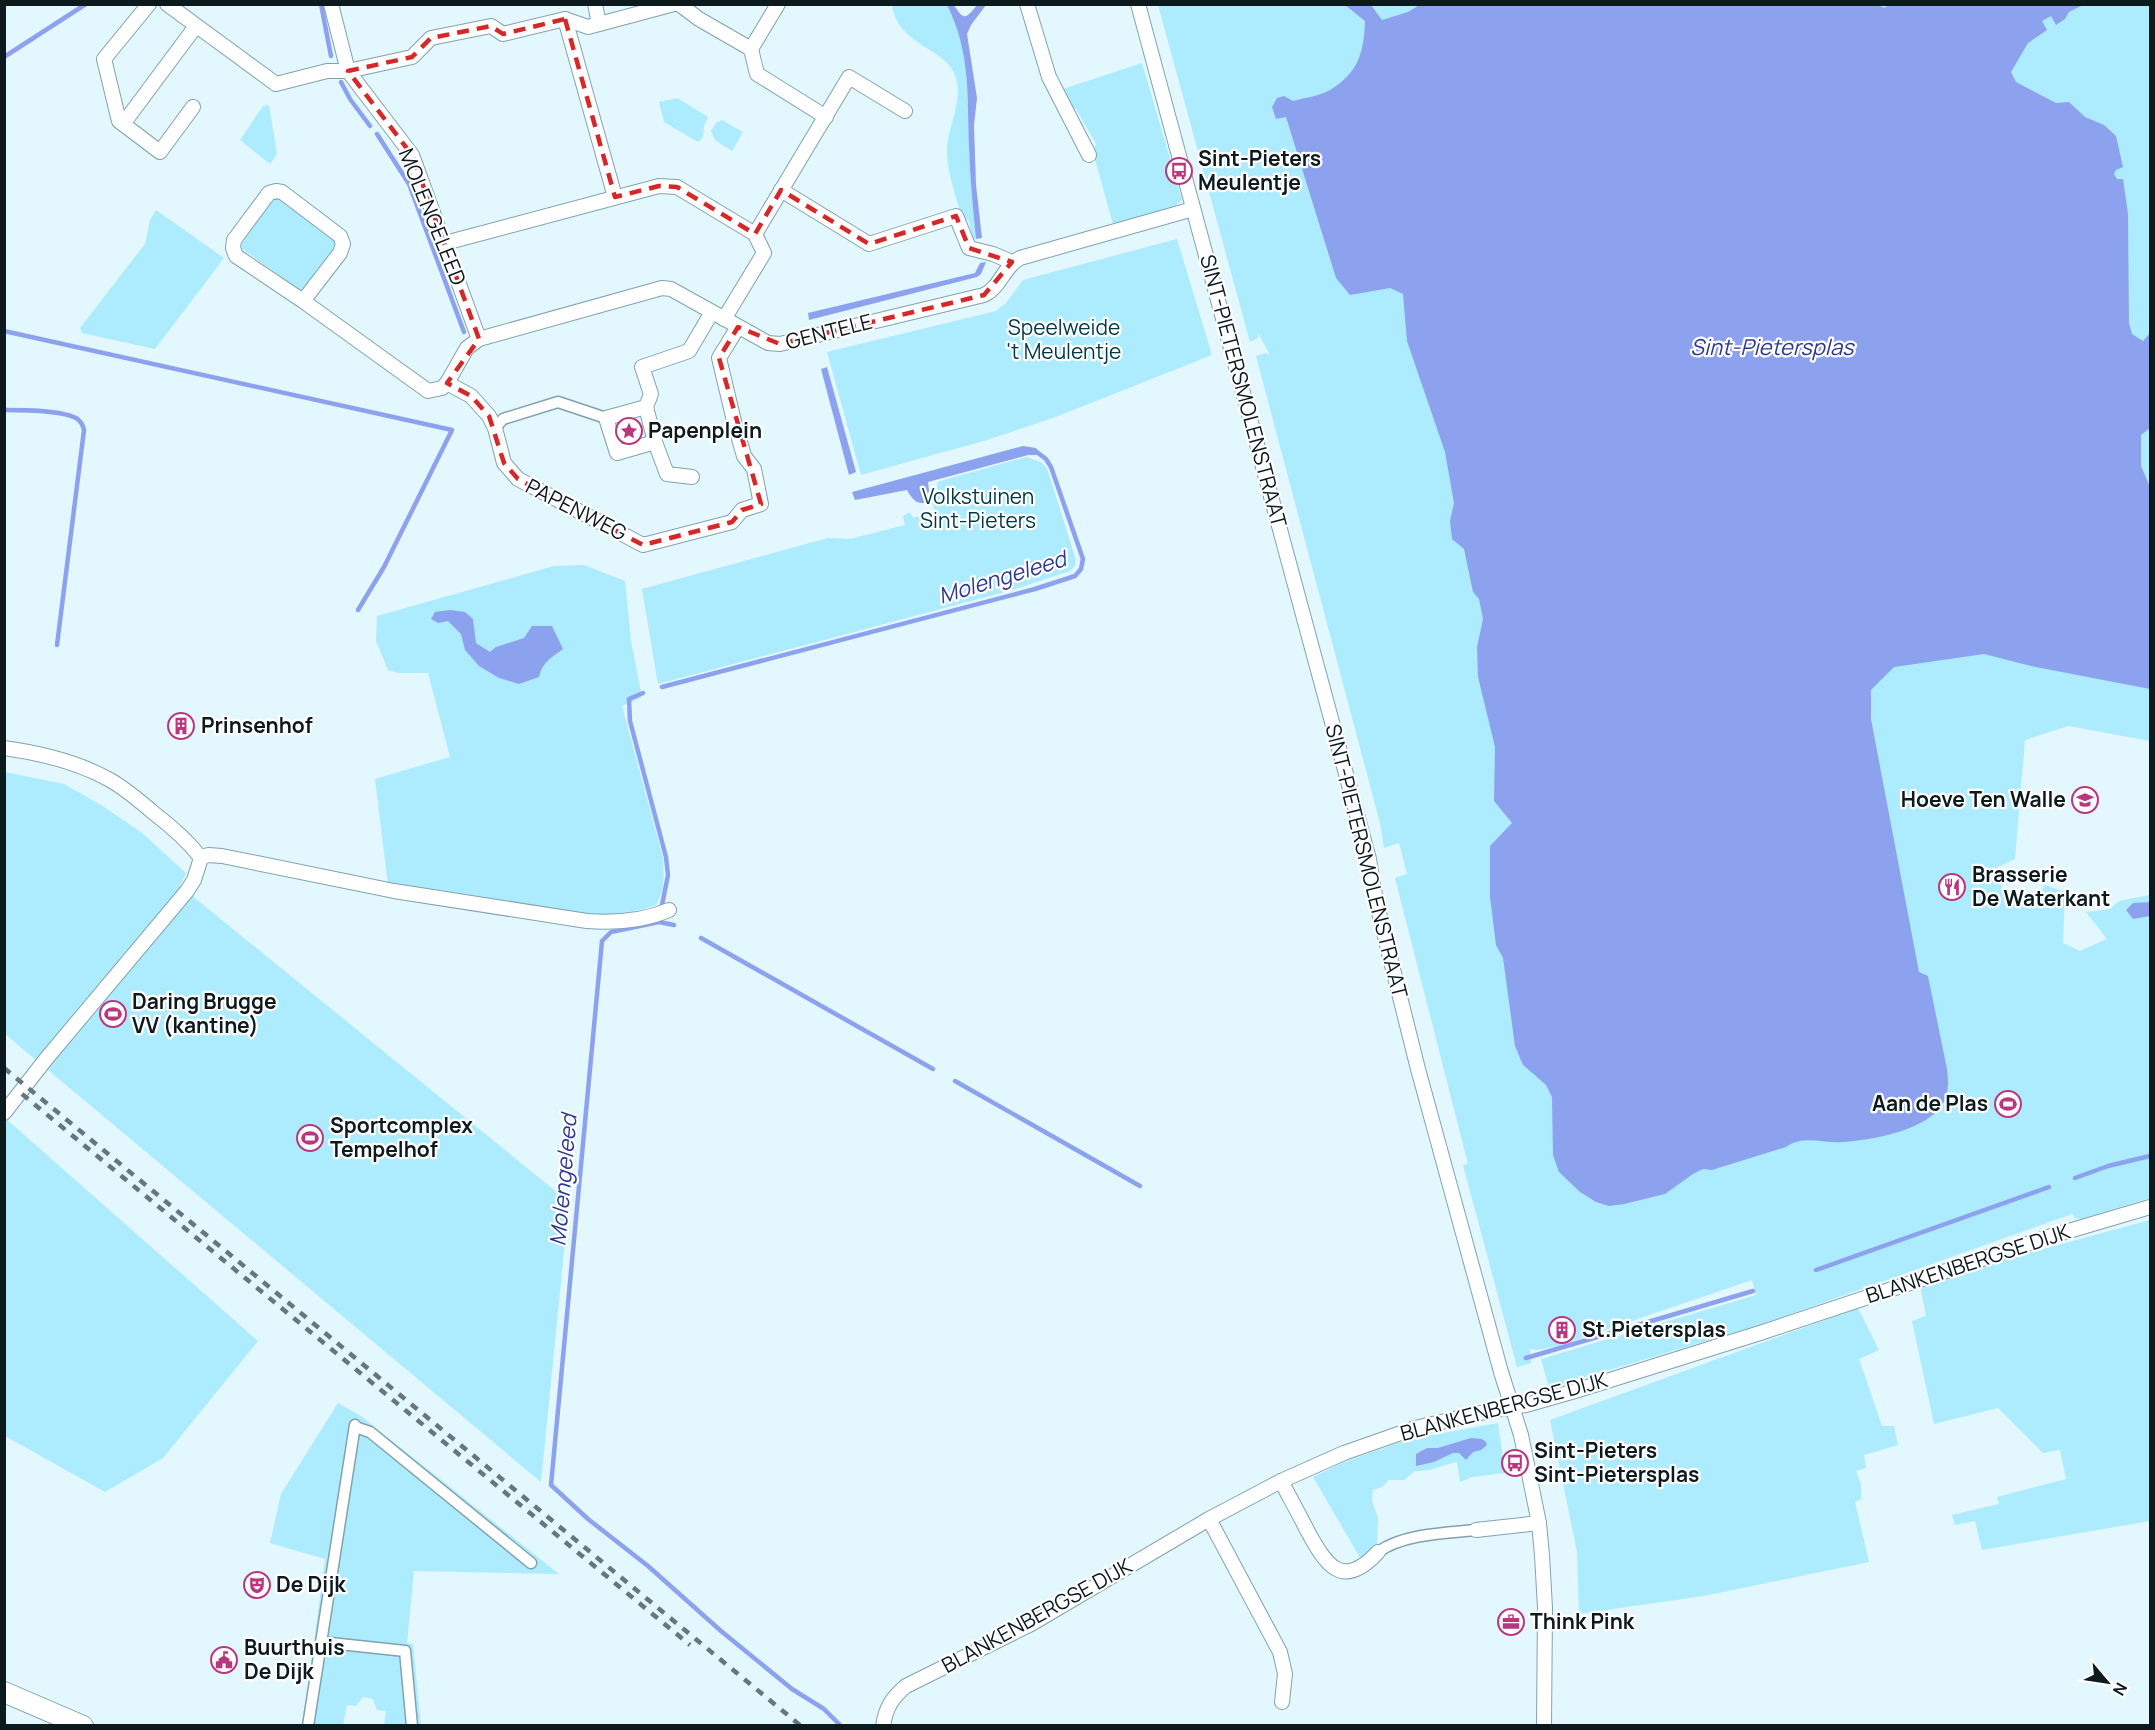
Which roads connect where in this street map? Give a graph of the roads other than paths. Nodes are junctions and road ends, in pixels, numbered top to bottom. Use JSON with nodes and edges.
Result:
{"nodes":[{"id":1,"x":149,"y":4,"type":"edge"},
{"id":2,"x":167,"y":4,"type":"edge"},
{"id":3,"x":331,"y":4,"type":"edge"},
{"id":4,"x":595,"y":4,"type":"edge"},
{"id":5,"x":674,"y":4,"type":"edge"},
{"id":6,"x":679,"y":4,"type":"edge"},
{"id":7,"x":777,"y":4,"type":"edge"},
{"id":8,"x":1027,"y":4,"type":"edge"},
{"id":9,"x":1138,"y":4,"type":"edge"},
{"id":10,"x":565,"y":19,"type":"junction"},
{"id":11,"x":599,"y":24,"type":"junction"},
{"id":12,"x":196,"y":26,"type":"junction"},
{"id":13,"x":751,"y":49,"type":"junction"},
{"id":14,"x":348,"y":71,"type":"junction"},
{"id":15,"x":192,"y":107,"type":"dead end"},
{"id":16,"x":905,"y":111,"type":"dead end"},
{"id":17,"x":826,"y":117,"type":"junction"},
{"id":18,"x":123,"y":124,"type":"junction"},
{"id":19,"x":1089,"y":154,"type":"dead end"},
{"id":20,"x":781,"y":190,"type":"junction"},
{"id":21,"x":615,"y":197,"type":"junction"},
{"id":22,"x":1193,"y":209,"type":"junction"},
{"id":23,"x":755,"y":234,"type":"junction"},
{"id":24,"x":445,"y":243,"type":"junction"},
{"id":25,"x":1012,"y":262,"type":"junction"},
{"id":26,"x":303,"y":301,"type":"junction"},
{"id":27,"x":718,"y":315,"type":"junction"},
{"id":28,"x":738,"y":327,"type":"junction"},
{"id":29,"x":479,"y":339,"type":"junction"},
{"id":30,"x":447,"y":383,"type":"junction"},
{"id":31,"x":646,"y":407,"type":"junction"},
{"id":32,"x":606,"y":418,"type":"junction"},
{"id":33,"x":495,"y":428,"type":"junction"},
{"id":34,"x":655,"y":442,"type":"junction"},
{"id":35,"x":692,"y":477,"type":"dead end"},
{"id":36,"x":4,"y":748,"type":"edge"},
{"id":37,"x":201,"y":858,"type":"junction"},
{"id":38,"x":669,"y":910,"type":"dead end"},
{"id":39,"x":4,"y":1113,"type":"edge"},
{"id":40,"x":2151,"y":1207,"type":"edge"},
{"id":41,"x":1512,"y":1408,"type":"junction"},
{"id":42,"x":1281,"y":1481,"type":"junction"},
{"id":43,"x":1209,"y":1519,"type":"junction"},
{"id":44,"x":1539,"y":1524,"type":"junction"},
{"id":45,"x":1476,"y":1530,"type":"joint"},
{"id":46,"x":1378,"y":1552,"type":"joint"},
{"id":47,"x":531,"y":1563,"type":"dead end"},
{"id":48,"x":321,"y":1642,"type":"junction"},
{"id":49,"x":4,"y":1692,"type":"edge"},
{"id":50,"x":1282,"y":1702,"type":"dead end"},
{"id":51,"x":83,"y":1725,"type":"edge"},
{"id":52,"x":308,"y":1725,"type":"edge"},
{"id":53,"x":412,"y":1725,"type":"edge"},
{"id":54,"x":882,"y":1725,"type":"edge"},
{"id":55,"x":1544,"y":1725,"type":"edge"}],
"edges":[{"from":1,"to":18,"type":"street"},
{"from":2,"to":12,"type":"street"},
{"from":3,"to":14,"type":"street","name":"MOLENGELEED"},
{"from":4,"to":11,"type":"street"},
{"from":5,"to":11,"type":"street"},
{"from":6,"to":13,"type":"street"},
{"from":7,"to":13,"type":"street"},
{"from":8,"to":19,"type":"street"},
{"from":9,"to":22,"type":"street","name":"SINT-PIETERSMOLENSTRAAT"},
{"from":10,"to":11,"type":"street"},
{"from":10,"to":14,"type":"street"},
{"from":10,"to":21,"type":"street"},
{"from":12,"to":14,"type":"street"},
{"from":12,"to":18,"type":"street"},
{"from":13,"to":17,"type":"street"},
{"from":14,"to":24,"type":"street","name":"MOLENGELEED"},
{"from":15,"to":18,"type":"street"},
{"from":16,"to":17,"type":"street"},
{"from":17,"to":20,"type":"street"},
{"from":20,"to":23,"type":"street"},
{"from":20,"to":25,"type":"street"},
{"from":21,"to":23,"type":"street"},
{"from":21,"to":24,"type":"street"},
{"from":22,"to":25,"type":"street"},
{"from":22,"to":41,"type":"street","name":"SINT-PIETERSMOLENSTRAAT"},
{"from":23,"to":27,"type":"street"},
{"from":24,"to":29,"type":"street","name":"MOLENGELEED"},
{"from":25,"to":28,"type":"street","name":"GENTELE"},
{"from":26,"to":26,"type":"street"},
{"from":26,"to":30,"type":"street"},
{"from":27,"to":28,"type":"street","name":"GENTELE"},
{"from":27,"to":29,"type":"street","name":"GENTELE"},
{"from":27,"to":31,"type":"street"},
{"from":28,"to":33,"type":"street","name":"PAPENWEG"},
{"from":29,"to":30,"type":"street"},
{"from":30,"to":33,"type":"street","name":"PAPENWEG"},
{"from":31,"to":32,"type":"street"},
{"from":31,"to":34,"type":"street"},
{"from":32,"to":33,"type":"street"},
{"from":32,"to":34,"type":"street"},
{"from":34,"to":35,"type":"street"},
{"from":36,"to":37,"type":"street"},
{"from":37,"to":38,"type":"street"},
{"from":37,"to":39,"type":"street"},
{"from":40,"to":41,"type":"street","name":"BLANKENBERGSE DIJK"},
{"from":41,"to":42,"type":"street","name":"BLANKENBERGSE DIJK"},
{"from":41,"to":44,"type":"street","name":"SINT-PIETERSMOLENSTRAAT"},
{"from":42,"to":43,"type":"street","name":"BLANKENBERGSE DIJK"},
{"from":42,"to":46,"type":"street"},
{"from":43,"to":50,"type":"street"},
{"from":43,"to":54,"type":"street","name":"BLANKENBERGSE DIJK"},
{"from":44,"to":45,"type":"street"},
{"from":44,"to":55,"type":"street","name":"SINT-PIETERSMOLENSTRAAT"},
{"from":45,"to":46,"type":"street"},
{"from":47,"to":48,"type":"street"},
{"from":48,"to":52,"type":"street"},
{"from":48,"to":53,"type":"street"},
{"from":49,"to":51,"type":"main road"}]}
